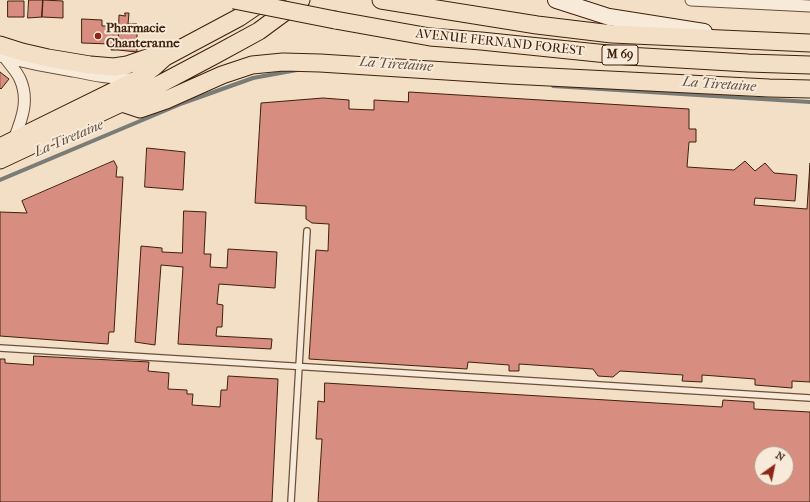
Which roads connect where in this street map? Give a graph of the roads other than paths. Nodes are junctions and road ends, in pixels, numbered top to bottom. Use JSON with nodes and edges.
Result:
{"nodes":[{"id":1,"x":234,"y":0,"type":"edge"},
{"id":2,"x":264,"y":0,"type":"edge"},
{"id":3,"x":301,"y":0,"type":"edge"},
{"id":4,"x":381,"y":0,"type":"edge"},
{"id":5,"x":556,"y":0,"type":"edge"},
{"id":6,"x":691,"y":0,"type":"edge"},
{"id":7,"x":810,"y":6,"type":"edge"},
{"id":8,"x":753,"y":40,"type":"junction"},
{"id":9,"x":810,"y":43,"type":"edge"},
{"id":10,"x":2,"y":51,"type":"edge"},
{"id":11,"x":165,"y":57,"type":"junction"},
{"id":12,"x":810,"y":65,"type":"edge"},
{"id":13,"x":138,"y":79,"type":"junction"},
{"id":14,"x":170,"y":79,"type":"junction"},
{"id":15,"x":810,"y":89,"type":"edge"},
{"id":16,"x":122,"y":103,"type":"junction"},
{"id":17,"x":6,"y":144,"type":"edge"},
{"id":18,"x":0,"y":160,"type":"edge"},
{"id":19,"x":307,"y":231,"type":"dead end"},
{"id":20,"x":0,"y":348,"type":"edge"},
{"id":21,"x":299,"y":366,"type":"junction"},
{"id":22,"x":810,"y":398,"type":"edge"},
{"id":23,"x":291,"y":502,"type":"edge"}],
"edges":[{"from":1,"to":12,"type":"main road","name":"AVENUE FERNAND FOREST","number":"M 69","bridge":true},
{"from":2,"to":11,"type":"main road"},
{"from":3,"to":14,"type":"main road"},
{"from":4,"to":8,"type":"main road","name":"AVENUE FERNAND FOREST","number":"M 69"},
{"from":5,"to":8,"type":"street"},
{"from":6,"to":7,"type":"street"},
{"from":8,"to":9,"type":"main road","name":"AVENUE FERNAND FOREST","number":"M 69"},
{"from":10,"to":11,"type":"main road"},
{"from":10,"to":13,"type":"street"},
{"from":10,"to":17,"type":"street"},
{"from":11,"to":13,"type":"main road"},
{"from":13,"to":14,"type":"street"},
{"from":13,"to":17,"type":"main road"},
{"from":14,"to":16,"type":"main road"},
{"from":15,"to":16,"type":"main road"},
{"from":16,"to":18,"type":"main road"},
{"from":19,"to":21,"type":"lane"},
{"from":20,"to":21,"type":"lane"},
{"from":21,"to":22,"type":"lane"},
{"from":21,"to":23,"type":"lane"}]}
